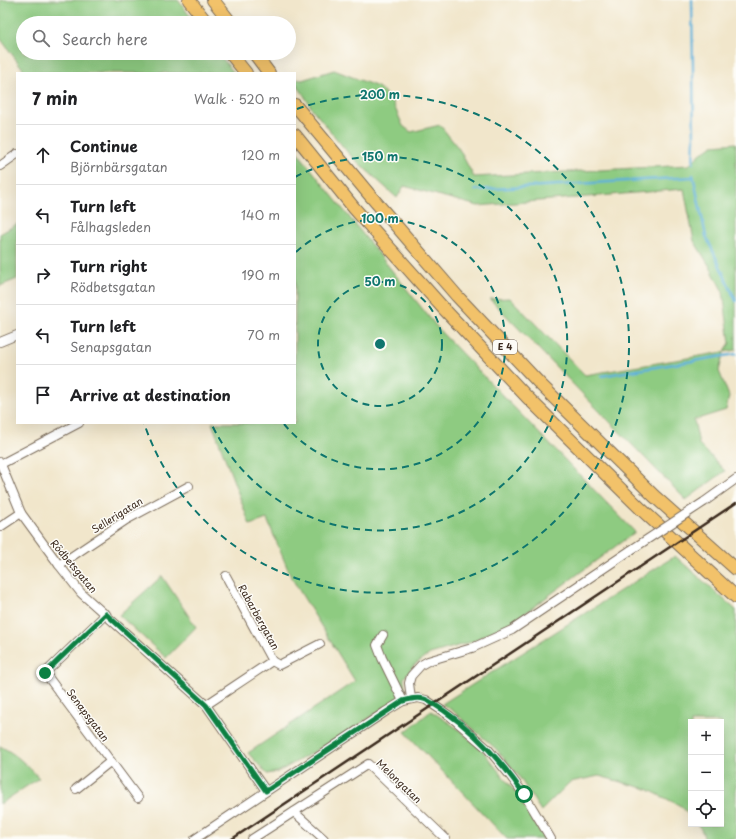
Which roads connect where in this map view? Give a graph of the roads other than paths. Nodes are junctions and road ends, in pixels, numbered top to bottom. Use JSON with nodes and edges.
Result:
{"nodes":[{"id":1,"x":189,"y":0,"type":"edge"},
{"id":2,"x":213,"y":0,"type":"edge"},
{"id":3,"x":202,"y":16,"type":"edge"},
{"id":4,"x":226,"y":16,"type":"edge"},
{"id":5,"x":236,"y":60,"type":"edge"},
{"id":6,"x":259,"y":60,"type":"edge"},
{"id":7,"x":245,"y":72,"type":"edge"},
{"id":8,"x":268,"y":72,"type":"edge"},
{"id":9,"x":296,"y":106,"type":"edge"},
{"id":10,"x":296,"y":136,"type":"edge"},
{"id":11,"x":16,"y":155,"type":"edge"},
{"id":12,"x":0,"y":166,"type":"edge"},
{"id":13,"x":16,"y":335,"type":"edge"},
{"id":14,"x":0,"y":342,"type":"edge"},
{"id":15,"x":77,"y":424,"type":"edge"},
{"id":16,"x":1,"y":463,"type":"edge"},
{"id":17,"x":736,"y":479,"type":"edge"},
{"id":18,"x":189,"y":486,"type":"dead end"},
{"id":19,"x":21,"y":513,"type":"junction"},
{"id":20,"x":0,"y":527,"type":"edge"},
{"id":21,"x":59,"y":565,"type":"junction"},
{"id":22,"x":736,"y":569,"type":"edge"},
{"id":23,"x":226,"y":576,"type":"dead end"},
{"id":24,"x":736,"y":597,"type":"edge"},
{"id":25,"x":106,"y":614,"type":"junction"},
{"id":26,"x":383,"y":634,"type":"dead end"},
{"id":27,"x":320,"y":644,"type":"dead end"},
{"id":28,"x":272,"y":661,"type":"junction"},
{"id":29,"x":407,"y":700,"type":"junction"},
{"id":30,"x":206,"y":705,"type":"junction"},
{"id":31,"x":110,"y":761,"type":"junction"},
{"id":32,"x":76,"y":789,"type":"dead end"},
{"id":33,"x":266,"y":791,"type":"junction"},
{"id":34,"x":138,"y":798,"type":"dead end"},
{"id":35,"x":294,"y":812,"type":"junction"},
{"id":36,"x":197,"y":839,"type":"edge"},
{"id":37,"x":252,"y":839,"type":"edge"},
{"id":38,"x":324,"y":839,"type":"edge"},
{"id":39,"x":446,"y":839,"type":"edge"},
{"id":40,"x":551,"y":839,"type":"edge"}],
"edges":[{"from":1,"to":3,"type":"highway"},
{"from":2,"to":4,"type":"highway"},
{"from":5,"to":7,"type":"highway"},
{"from":6,"to":8,"type":"highway"},
{"from":9,"to":22,"type":"highway","number":"E 4"},
{"from":10,"to":24,"type":"highway","number":"E 4"},
{"from":11,"to":12,"type":"street"},
{"from":13,"to":14,"type":"street"},
{"from":15,"to":16,"type":"street"},
{"from":16,"to":19,"type":"street","name":"Rödbetsgatan"},
{"from":17,"to":29,"type":"street","bridge":true},
{"from":18,"to":21,"type":"street","name":"Sellerigatan"},
{"from":19,"to":20,"type":"street"},
{"from":19,"to":21,"type":"street","name":"Rödbetsgatan"},
{"from":21,"to":25,"type":"street","name":"Rödbetsgatan"},
{"from":23,"to":28,"type":"street","name":"Rabarbergatan"},
{"from":25,"to":30,"type":"street","name":"Rödbetsgatan"},
{"from":25,"to":31,"type":"street","name":"Senapsgatan"},
{"from":26,"to":29,"type":"street"},
{"from":27,"to":28,"type":"street"},
{"from":28,"to":30,"type":"street","name":"Rabarbergatan"},
{"from":29,"to":33,"type":"street"},
{"from":29,"to":40,"type":"street"},
{"from":30,"to":33,"type":"street","name":"Rödbetsgatan"},
{"from":31,"to":32,"type":"street"},
{"from":31,"to":34,"type":"street","name":"Senapsgatan"},
{"from":33,"to":36,"type":"street"},
{"from":35,"to":37,"type":"street","name":"Melongatan"},
{"from":35,"to":38,"type":"street"},
{"from":35,"to":39,"type":"street","name":"Melongatan"}]}
